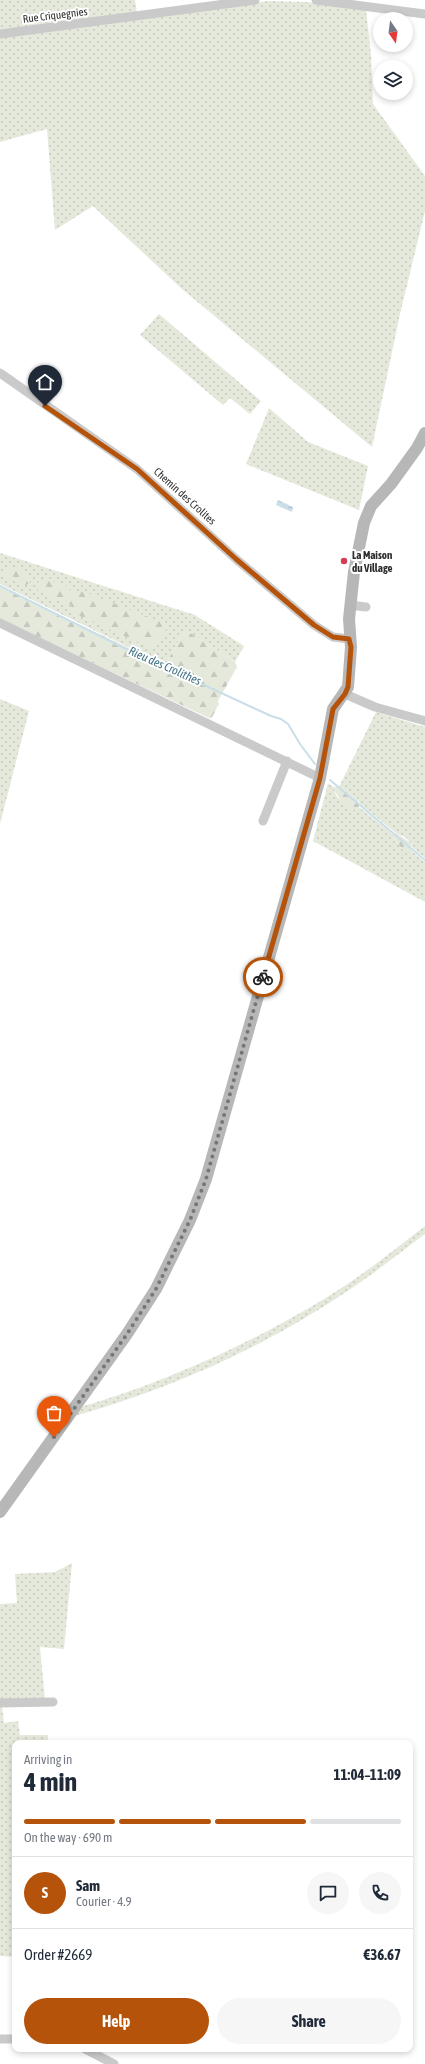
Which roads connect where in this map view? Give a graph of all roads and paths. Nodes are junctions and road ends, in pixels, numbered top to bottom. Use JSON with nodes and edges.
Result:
{"nodes":[{"id":1,"x":255,"y":0,"type":"edge"},
{"id":2,"x":316,"y":0,"type":"edge"},
{"id":3,"x":425,"y":14,"type":"edge"},
{"id":4,"x":0,"y":34,"type":"edge"},
{"id":5,"x":0,"y":373,"type":"edge"},
{"id":6,"x":425,"y":434,"type":"edge"},
{"id":7,"x":350,"y":606,"type":"junction"},
{"id":8,"x":366,"y":607,"type":"dead end"},
{"id":9,"x":0,"y":623,"type":"edge"},
{"id":10,"x":349,"y":639,"type":"junction"},
{"id":11,"x":345,"y":694,"type":"junction"},
{"id":12,"x":425,"y":721,"type":"edge"},
{"id":13,"x":287,"y":761,"type":"junction"},
{"id":14,"x":320,"y":778,"type":"junction"},
{"id":15,"x":263,"y":821,"type":"dead end"},
{"id":16,"x":0,"y":1512,"type":"edge"},
{"id":17,"x":53,"y":1702,"type":"dead end"},
{"id":18,"x":0,"y":1703,"type":"edge"},
{"id":19,"x":0,"y":2039,"type":"edge"},
{"id":20,"x":12,"y":2039,"type":"edge"},
{"id":21,"x":91,"y":2052,"type":"edge"},
{"id":22,"x":114,"y":2064,"type":"edge"}],
"edges":[{"from":1,"to":4,"type":"street","name":"Rue Criquegnies"},
{"from":2,"to":3,"type":"street"},
{"from":5,"to":10,"type":"street","name":"Chemin des Crolites"},
{"from":6,"to":7,"type":"main road"},
{"from":7,"to":8,"type":"street"},
{"from":7,"to":10,"type":"main road"},
{"from":9,"to":13,"type":"street"},
{"from":10,"to":11,"type":"main road"},
{"from":11,"to":12,"type":"street"},
{"from":11,"to":14,"type":"main road"},
{"from":13,"to":14,"type":"street"},
{"from":13,"to":15,"type":"street"},
{"from":14,"to":16,"type":"main road"},
{"from":17,"to":18,"type":"street"},
{"from":19,"to":20,"type":"street"},
{"from":21,"to":22,"type":"street"}]}
